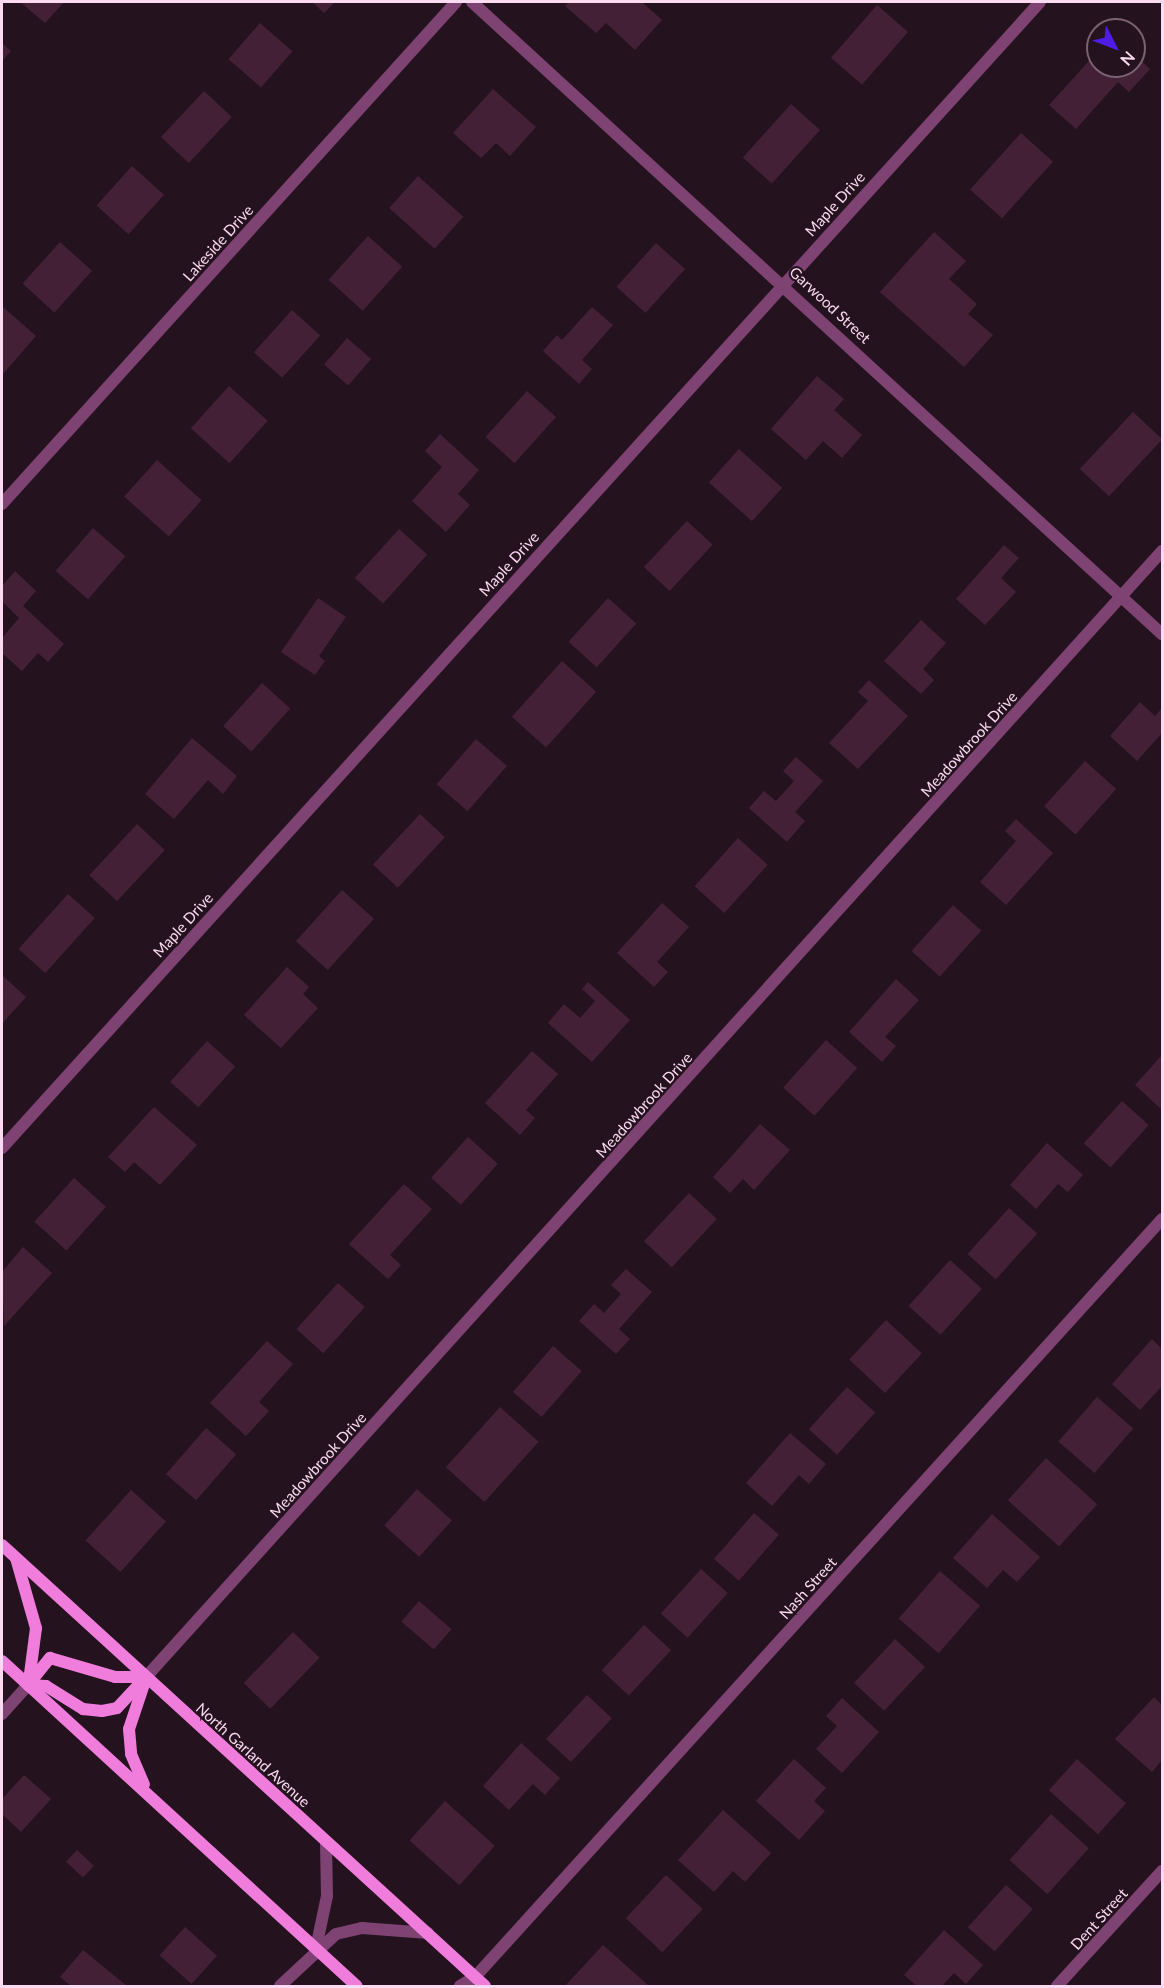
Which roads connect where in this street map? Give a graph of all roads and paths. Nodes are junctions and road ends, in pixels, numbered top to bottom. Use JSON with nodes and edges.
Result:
{"nodes":[{"id":1,"x":456,"y":2,"type":"edge"},
{"id":2,"x":472,"y":2,"type":"edge"},
{"id":3,"x":1040,"y":2,"type":"edge"},
{"id":4,"x":784,"y":283,"type":"junction"},
{"id":5,"x":2,"y":504,"type":"edge"},
{"id":6,"x":1162,"y":551,"type":"edge"},
{"id":7,"x":1122,"y":596,"type":"junction"},
{"id":8,"x":1162,"y":634,"type":"edge"},
{"id":9,"x":2,"y":1148,"type":"edge"},
{"id":10,"x":1162,"y":1220,"type":"edge"},
{"id":11,"x":2,"y":1545,"type":"edge"},
{"id":12,"x":16,"y":1558,"type":"junction"},
{"id":13,"x":2,"y":1661,"type":"edge"},
{"id":14,"x":146,"y":1677,"type":"junction"},
{"id":15,"x":28,"y":1685,"type":"junction"},
{"id":16,"x":2,"y":1714,"type":"edge"},
{"id":17,"x":153,"y":1798,"type":"junction"},
{"id":18,"x":326,"y":1842,"type":"junction"},
{"id":19,"x":1162,"y":1871,"type":"edge"},
{"id":20,"x":428,"y":1933,"type":"junction"},
{"id":21,"x":316,"y":1948,"type":"junction"},
{"id":22,"x":473,"y":1982,"type":"edge"},
{"id":23,"x":280,"y":1986,"type":"edge"},
{"id":24,"x":357,"y":1986,"type":"edge"},
{"id":25,"x":460,"y":1986,"type":"edge"},
{"id":26,"x":485,"y":1986,"type":"edge"},
{"id":27,"x":1057,"y":1986,"type":"edge"}],
"edges":[{"from":1,"to":5,"type":"street","name":"Lakeside Drive"},
{"from":2,"to":4,"type":"street","name":"Garwood Street"},
{"from":3,"to":4,"type":"street","name":"Maple Drive"},
{"from":4,"to":7,"type":"street","name":"Garwood Street"},
{"from":4,"to":9,"type":"street","name":"Maple Drive"},
{"from":6,"to":7,"type":"street","name":"Meadowbrook Drive"},
{"from":7,"to":8,"type":"street","name":"Garwood Street"},
{"from":7,"to":14,"type":"street","name":"Meadowbrook Drive"},
{"from":10,"to":22,"type":"street","name":"Nash Street"},
{"from":11,"to":12,"type":"main road","name":"North Garland Avenue"},
{"from":12,"to":14,"type":"main road","name":"North Garland Avenue"},
{"from":12,"to":15,"type":"main road"},
{"from":13,"to":15,"type":"main road"},
{"from":14,"to":15,"type":"main road"},
{"from":14,"to":15,"type":"main road"},
{"from":14,"to":17,"type":"main road"},
{"from":14,"to":18,"type":"main road","name":"North Garland Avenue"},
{"from":15,"to":16,"type":"street"},
{"from":15,"to":17,"type":"main road"},
{"from":17,"to":21,"type":"main road"},
{"from":18,"to":20,"type":"main road","name":"North Garland Avenue"},
{"from":18,"to":21,"type":"street"},
{"from":19,"to":27,"type":"street","name":"Dent Street"},
{"from":20,"to":21,"type":"street"},
{"from":20,"to":22,"type":"main road","name":"North Garland Avenue"},
{"from":21,"to":23,"type":"street"},
{"from":21,"to":24,"type":"main road"},
{"from":22,"to":25,"type":"street","name":"Nash Street"},
{"from":22,"to":26,"type":"main road","name":"North Garland Avenue"}]}
